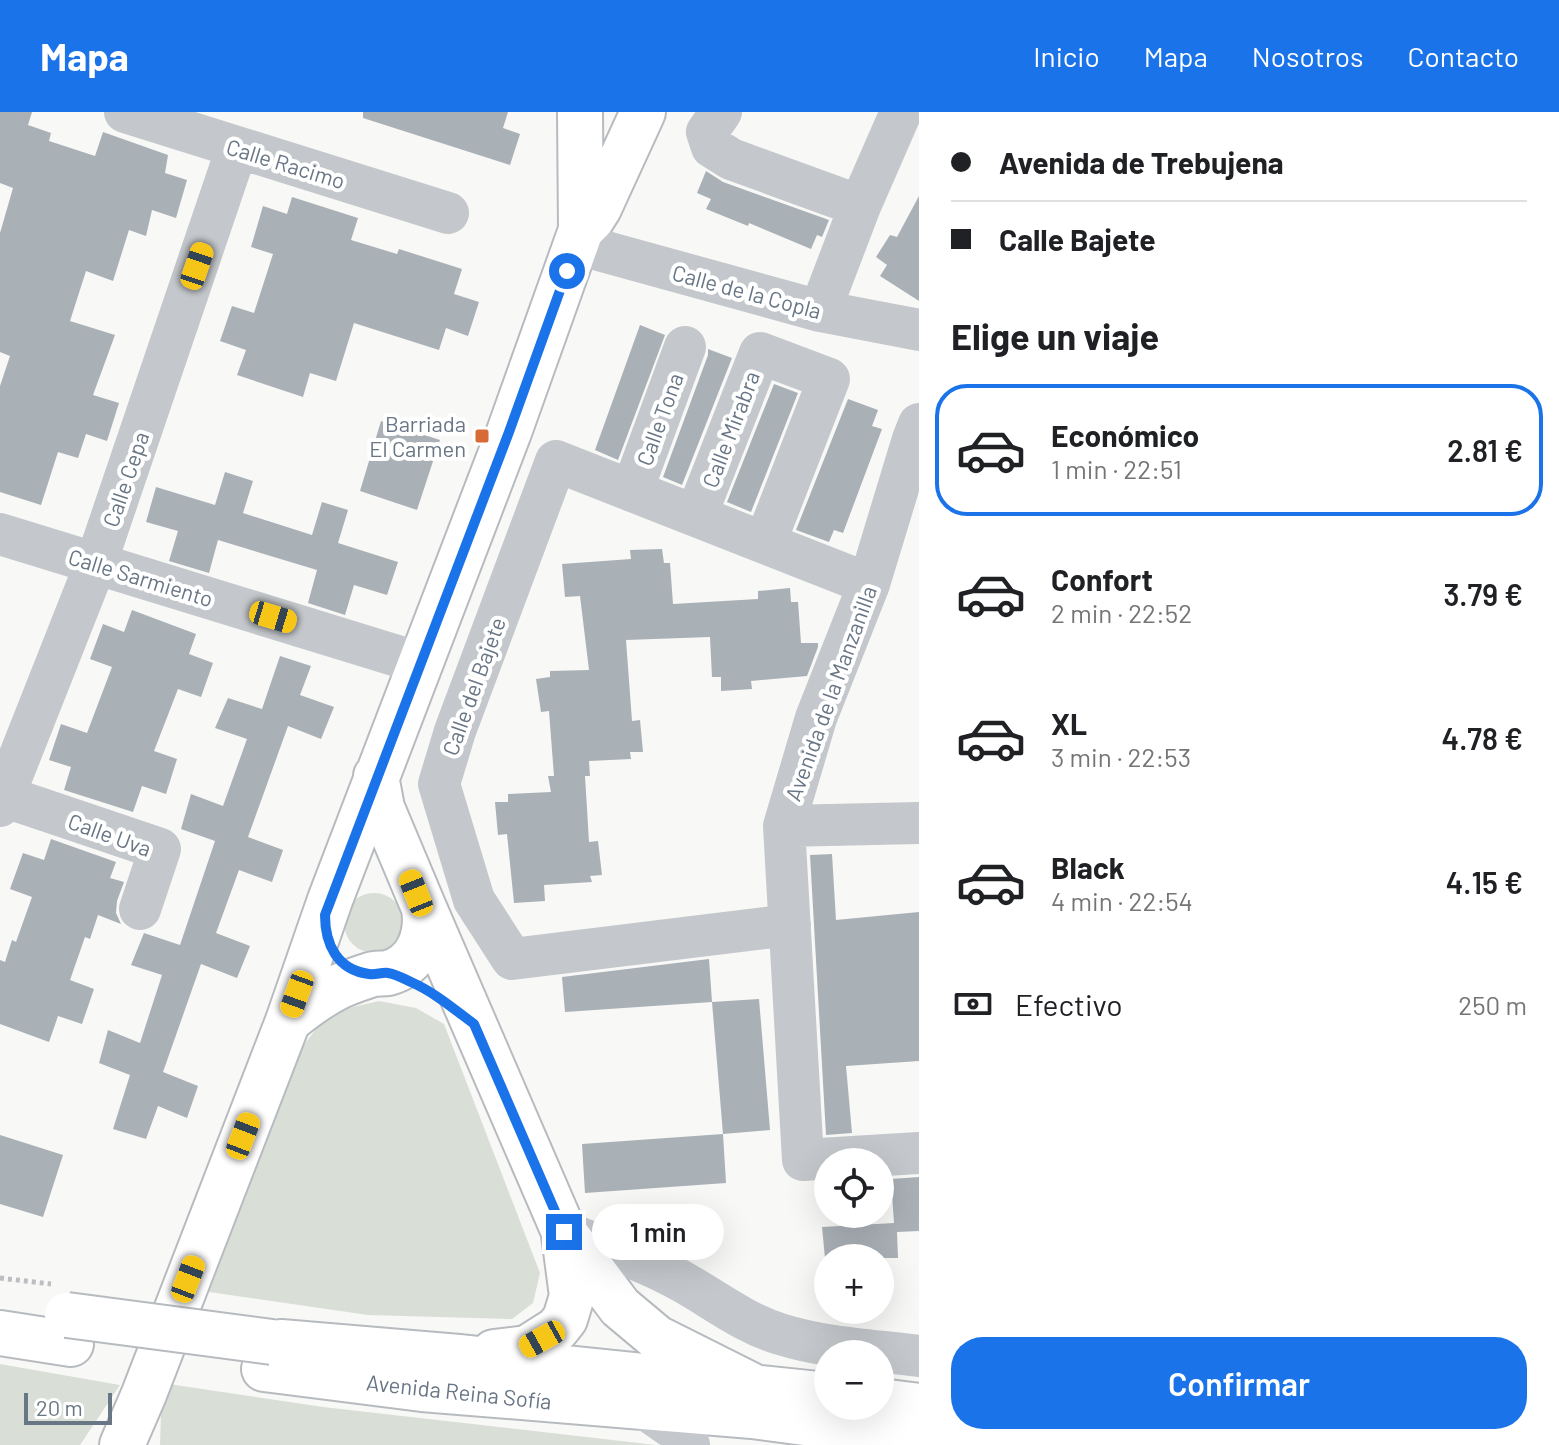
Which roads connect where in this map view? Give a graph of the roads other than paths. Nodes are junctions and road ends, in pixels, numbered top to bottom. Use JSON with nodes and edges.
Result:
{"nodes":[{"id":1,"x":125,"y":112,"type":"edge"},
{"id":2,"x":643,"y":112,"type":"edge"},
{"id":3,"x":721,"y":112,"type":"edge"},
{"id":4,"x":901,"y":112,"type":"edge"},
{"id":5,"x":579,"y":123,"type":"edge"},
{"id":6,"x":237,"y":148,"type":"junction"},
{"id":7,"x":860,"y":206,"type":"junction"},
{"id":8,"x":448,"y":213,"type":"dead end"},
{"id":9,"x":579,"y":237,"type":"junction"},
{"id":10,"x":820,"y":311,"type":"junction"},
{"id":11,"x":919,"y":330,"type":"edge"},
{"id":12,"x":685,"y":347,"type":"dead end"},
{"id":13,"x":919,"y":424,"type":"edge"},
{"id":14,"x":632,"y":491,"type":"junction"},
{"id":15,"x":696,"y":516,"type":"junction"},
{"id":16,"x":0,"y":534,"type":"edge"},
{"id":17,"x":765,"y":543,"type":"junction"},
{"id":18,"x":96,"y":563,"type":"junction"},
{"id":19,"x":869,"y":584,"type":"junction"},
{"id":20,"x":420,"y":663,"type":"junction"},
{"id":21,"x":376,"y":776,"type":"junction"},
{"id":22,"x":2,"y":801,"type":"edge"},
{"id":23,"x":919,"y":823,"type":"edge"},
{"id":24,"x":784,"y":826,"type":"junction"},
{"id":25,"x":420,"y":901,"type":"junction"},
{"id":26,"x":328,"y":908,"type":"junction"},
{"id":27,"x":140,"y":909,"type":"dead end"},
{"id":28,"x":790,"y":925,"type":"junction"},
{"id":29,"x":380,"y":974,"type":"junction"},
{"id":30,"x":288,"y":1021,"type":"junction"},
{"id":31,"x":474,"y":1024,"type":"junction"},
{"id":32,"x":919,"y":1153,"type":"edge"},
{"id":33,"x":564,"y":1232,"type":"junction"},
{"id":34,"x":0,"y":1306,"type":"edge"},
{"id":35,"x":69,"y":1330,"type":"junction"},
{"id":36,"x":0,"y":1333,"type":"edge"},
{"id":37,"x":268,"y":1355,"type":"junction"},
{"id":38,"x":919,"y":1356,"type":"edge"},
{"id":39,"x":459,"y":1357,"type":"junction"},
{"id":40,"x":755,"y":1387,"type":"junction"},
{"id":41,"x":814,"y":1393,"type":"edge"},
{"id":42,"x":144,"y":1394,"type":"junction"},
{"id":43,"x":894,"y":1403,"type":"edge"},
{"id":44,"x":919,"y":1406,"type":"edge"},
{"id":45,"x":644,"y":1408,"type":"junction"},
{"id":46,"x":919,"y":1438,"type":"edge"},
{"id":47,"x":100,"y":1445,"type":"edge"},
{"id":48,"x":122,"y":1445,"type":"edge"},
{"id":49,"x":689,"y":1445,"type":"edge"}],
"edges":[{"from":1,"to":6,"type":"street","name":"Calle Racimo"},
{"from":2,"to":9,"type":"main road"},
{"from":3,"to":7,"type":"street"},
{"from":4,"to":7,"type":"street"},
{"from":5,"to":9,"type":"main road"},
{"from":6,"to":8,"type":"street","name":"Calle Racimo"},
{"from":6,"to":18,"type":"street","name":"Calle Cepa"},
{"from":7,"to":10,"type":"street"},
{"from":9,"to":10,"type":"street","name":"Calle de la Copla"},
{"from":9,"to":20,"type":"main road"},
{"from":10,"to":11,"type":"street","name":"Calle de la Copla"},
{"from":12,"to":14,"type":"street","name":"Calle Tona"},
{"from":13,"to":19,"type":"street","name":"Avenida de la Manzanilla"},
{"from":14,"to":15,"type":"street","name":"Calle del Bajete"},
{"from":14,"to":28,"type":"street","name":"Calle del Bajete"},
{"from":15,"to":17,"type":"street","name":"Calle del Bajete"},
{"from":15,"to":17,"type":"street","name":"Calle Mirabra"},
{"from":16,"to":18,"type":"street","name":"Calle Sarmiento"},
{"from":17,"to":19,"type":"street","name":"Calle del Bajete"},
{"from":18,"to":20,"type":"street","name":"Calle Sarmiento"},
{"from":18,"to":22,"type":"street","name":"Calle Cepa"},
{"from":19,"to":24,"type":"street","name":"Avenida de la Manzanilla"},
{"from":20,"to":21,"type":"main road"},
{"from":21,"to":25,"type":"main road"},
{"from":21,"to":26,"type":"main road"},
{"from":22,"to":27,"type":"street","name":"Calle Uva"},
{"from":23,"to":24,"type":"street"},
{"from":24,"to":28,"type":"street","name":"Avenida de la Manzanilla"},
{"from":25,"to":26,"type":"main road"},
{"from":25,"to":29,"type":"main road"},
{"from":25,"to":31,"type":"main road"},
{"from":26,"to":29,"type":"main road"},
{"from":26,"to":30,"type":"main road"},
{"from":28,"to":32,"type":"street","name":"Avenida de la Manzanilla"},
{"from":29,"to":30,"type":"main road"},
{"from":29,"to":31,"type":"main road"},
{"from":30,"to":42,"type":"main road"},
{"from":31,"to":33,"type":"main road"},
{"from":33,"to":38,"type":"street"},
{"from":33,"to":39,"type":"main road"},
{"from":33,"to":40,"type":"main road"},
{"from":34,"to":35,"type":"main road","name":"Avenida Reina Sofía"},
{"from":35,"to":36,"type":"main road","name":"Avenida Reina Sofía"},
{"from":35,"to":37,"type":"main road","name":"Avenida Reina Sofía"},
{"from":37,"to":39,"type":"main road","name":"Avenida Reina Sofía"},
{"from":37,"to":45,"type":"main road","name":"Avenida Reina Sofía"},
{"from":39,"to":40,"type":"main road","name":"Avenida Reina Sofía"},
{"from":40,"to":41,"type":"main road","name":"Avenida Reina Sofía"},
{"from":42,"to":47,"type":"street"},
{"from":42,"to":48,"type":"main road"},
{"from":43,"to":44,"type":"main road"},
{"from":45,"to":46,"type":"main road","name":"Avenida Reina Sofía"},
{"from":45,"to":49,"type":"street"}]}
